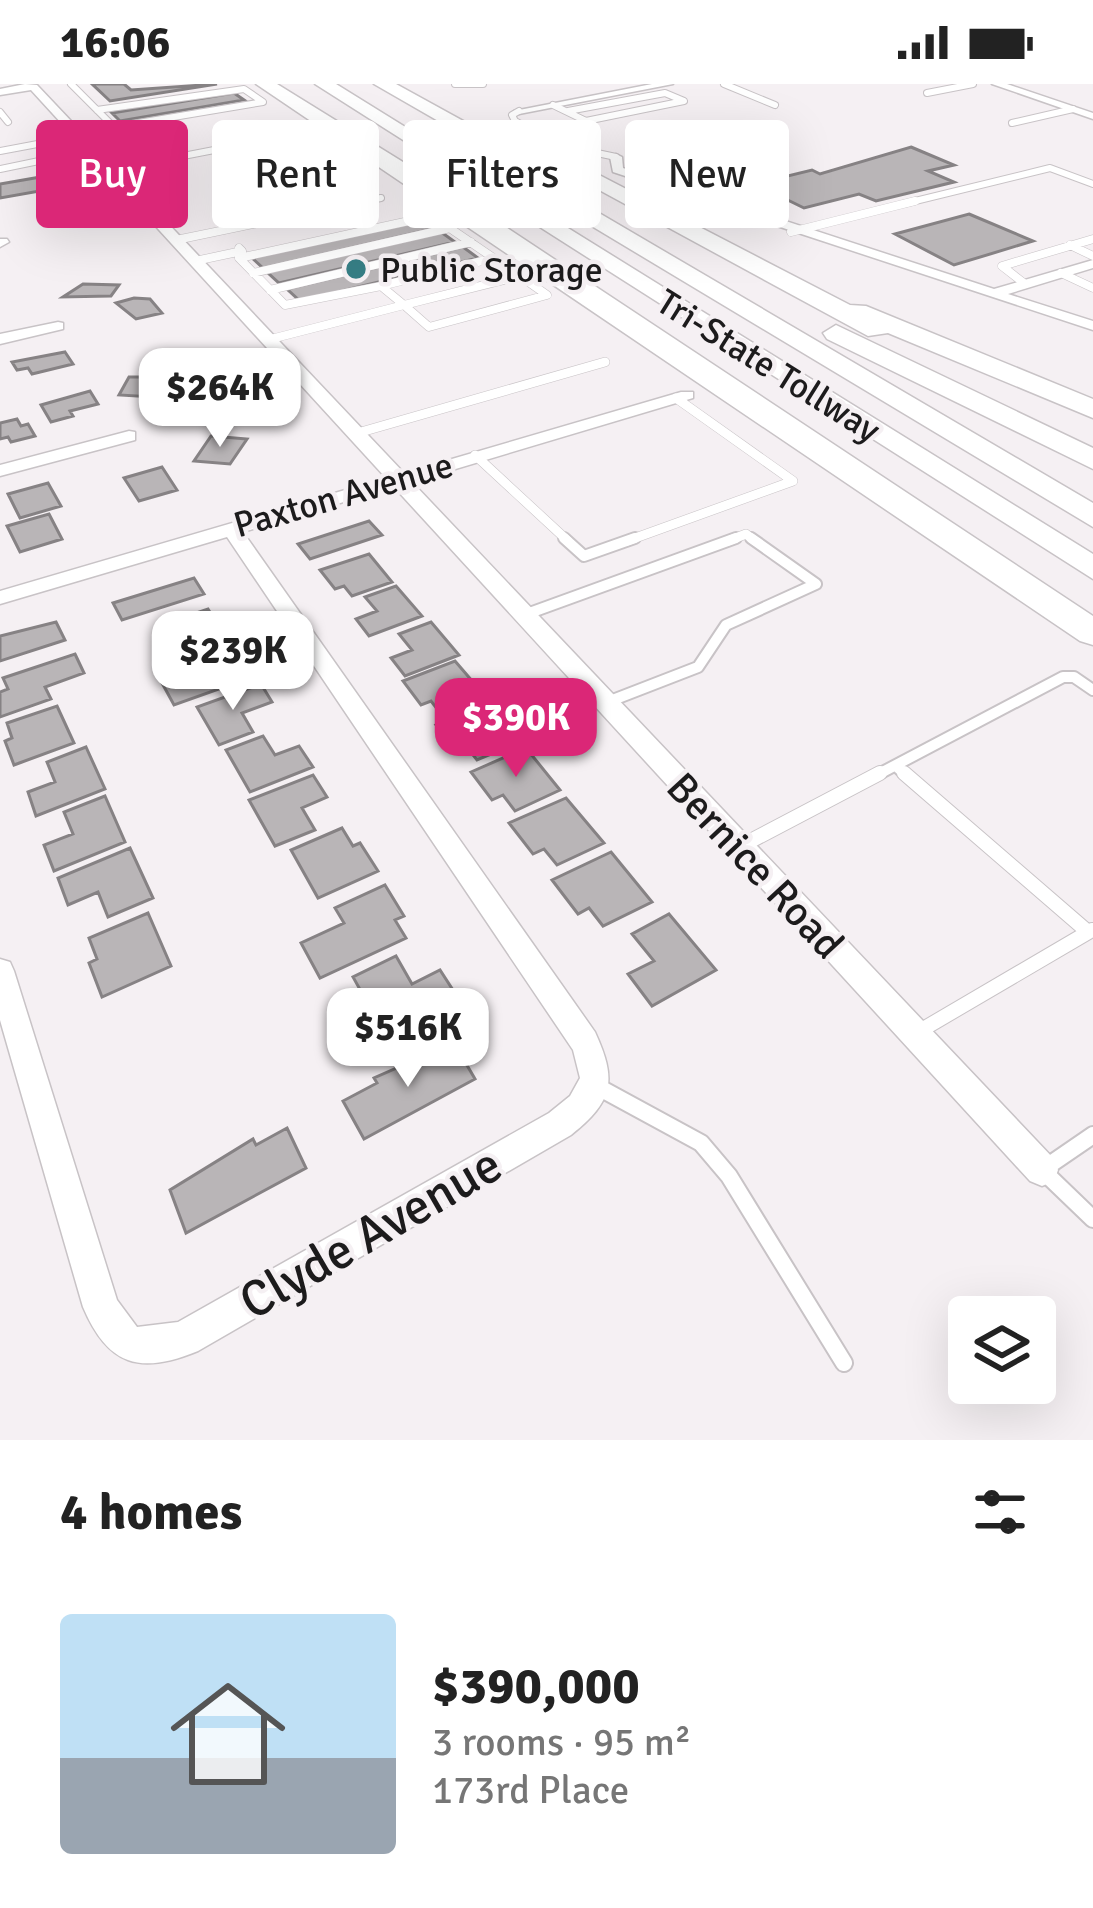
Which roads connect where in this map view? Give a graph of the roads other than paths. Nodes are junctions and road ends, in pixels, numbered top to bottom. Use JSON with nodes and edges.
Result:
{"nodes":[{"id":1,"x":71,"y":84,"type":"edge"},
{"id":2,"x":265,"y":84,"type":"edge"},
{"id":3,"x":289,"y":84,"type":"edge"},
{"id":4,"x":324,"y":84,"type":"edge"},
{"id":5,"x":366,"y":84,"type":"edge"},
{"id":6,"x":382,"y":84,"type":"edge"},
{"id":7,"x":483,"y":84,"type":"edge"},
{"id":8,"x":668,"y":84,"type":"edge"},
{"id":9,"x":724,"y":84,"type":"edge"},
{"id":10,"x":973,"y":84,"type":"edge"},
{"id":11,"x":997,"y":84,"type":"edge"},
{"id":12,"x":32,"y":86,"type":"edge"},
{"id":13,"x":436,"y":87,"type":"edge"},
{"id":14,"x":0,"y":92,"type":"edge"},
{"id":15,"x":928,"y":93,"type":"dead end"},
{"id":16,"x":553,"y":105,"type":"junction"},
{"id":17,"x":775,"y":105,"type":"dead end"},
{"id":18,"x":1073,"y":109,"type":"junction"},
{"id":19,"x":97,"y":110,"type":"junction"},
{"id":20,"x":519,"y":111,"type":"joint"},
{"id":21,"x":568,"y":111,"type":"junction"},
{"id":22,"x":0,"y":112,"type":"edge"},
{"id":23,"x":1093,"y":116,"type":"edge"},
{"id":24,"x":64,"y":120,"type":"edge"},
{"id":25,"x":8,"y":122,"type":"dead end"},
{"id":26,"x":1012,"y":123,"type":"dead end"},
{"id":27,"x":36,"y":148,"type":"edge"},
{"id":28,"x":0,"y":151,"type":"edge"},
{"id":29,"x":616,"y":157,"type":"joint"},
{"id":30,"x":36,"y":160,"type":"edge"},
{"id":31,"x":0,"y":169,"type":"edge"},
{"id":32,"x":403,"y":175,"type":"edge"},
{"id":33,"x":403,"y":181,"type":"edge"},
{"id":34,"x":1093,"y":184,"type":"edge"},
{"id":35,"x":381,"y":198,"type":"dead end"},
{"id":36,"x":403,"y":222,"type":"edge"},
{"id":37,"x":165,"y":228,"type":"edge"},
{"id":38,"x":424,"y":228,"type":"edge"},
{"id":39,"x":463,"y":228,"type":"edge"},
{"id":40,"x":472,"y":228,"type":"edge"},
{"id":41,"x":223,"y":231,"type":"junction"},
{"id":42,"x":791,"y":232,"type":"junction"},
{"id":43,"x":1093,"y":238,"type":"edge"},
{"id":44,"x":176,"y":240,"type":"junction"},
{"id":45,"x":471,"y":242,"type":"junction"},
{"id":46,"x":1070,"y":245,"type":"junction"},
{"id":47,"x":719,"y":248,"type":"junction"},
{"id":48,"x":494,"y":259,"type":"junction"},
{"id":49,"x":1093,"y":260,"type":"edge"},
{"id":50,"x":195,"y":261,"type":"junction"},
{"id":51,"x":254,"y":273,"type":"junction"},
{"id":52,"x":1061,"y":273,"type":"junction"},
{"id":53,"x":520,"y":276,"type":"junction"},
{"id":54,"x":1025,"y":284,"type":"junction"},
{"id":55,"x":381,"y":286,"type":"junction"},
{"id":56,"x":1093,"y":288,"type":"edge"},
{"id":57,"x":270,"y":290,"type":"junction"},
{"id":58,"x":990,"y":294,"type":"junction"},
{"id":59,"x":404,"y":305,"type":"junction"},
{"id":60,"x":58,"y":326,"type":"dead end"},
{"id":61,"x":1093,"y":326,"type":"edge"},
{"id":62,"x":0,"y":339,"type":"edge"},
{"id":63,"x":267,"y":340,"type":"junction"},
{"id":64,"x":605,"y":362,"type":"dead end"},
{"id":65,"x":682,"y":396,"type":"joint"},
{"id":66,"x":1093,"y":409,"type":"edge"},
{"id":67,"x":1093,"y":428,"type":"edge"},
{"id":68,"x":354,"y":434,"type":"junction"},
{"id":69,"x":130,"y":436,"type":"dead end"},
{"id":70,"x":475,"y":455,"type":"junction"},
{"id":71,"x":1093,"y":460,"type":"edge"},
{"id":72,"x":0,"y":471,"type":"edge"},
{"id":73,"x":394,"y":477,"type":"junction"},
{"id":74,"x":1093,"y":517,"type":"edge"},
{"id":75,"x":230,"y":527,"type":"junction"},
{"id":76,"x":1093,"y":569,"type":"edge"},
{"id":77,"x":0,"y":598,"type":"edge"},
{"id":78,"x":523,"y":616,"type":"junction"},
{"id":79,"x":1093,"y":629,"type":"edge"},
{"id":80,"x":1093,"y":691,"type":"edge"},
{"id":81,"x":605,"y":703,"type":"junction"},
{"id":82,"x":898,"y":766,"type":"junction"},
{"id":83,"x":740,"y":847,"type":"junction"},
{"id":84,"x":1090,"y":931,"type":"edge"},
{"id":85,"x":0,"y":971,"type":"edge"},
{"id":86,"x":915,"y":1034,"type":"junction"},
{"id":87,"x":598,"y":1087,"type":"junction"},
{"id":88,"x":1093,"y":1135,"type":"edge"},
{"id":89,"x":1042,"y":1170,"type":"junction"},
{"id":90,"x":1093,"y":1219,"type":"edge"},
{"id":91,"x":844,"y":1363,"type":"dead end"}],
"edges":[{"from":1,"to":19,"type":"lane"},
{"from":2,"to":33,"type":"highway"},
{"from":3,"to":32,"type":"highway"},
{"from":4,"to":76,"type":"highway","name":"Tri-State Tollway"},
{"from":5,"to":74,"type":"highway","name":"Tri-State Tollway"},
{"from":6,"to":71,"type":"highway"},
{"from":7,"to":13,"type":"lane"},
{"from":8,"to":16,"type":"street"},
{"from":9,"to":17,"type":"lane"},
{"from":10,"to":15,"type":"lane"},
{"from":11,"to":18,"type":"street"},
{"from":12,"to":14,"type":"street"},
{"from":12,"to":24,"type":"street","name":"Bernice Road"},
{"from":13,"to":47,"type":"highway"},
{"from":16,"to":20,"type":"street"},
{"from":16,"to":21,"type":"lane"},
{"from":18,"to":23,"type":"street"},
{"from":18,"to":26,"type":"lane"},
{"from":19,"to":19,"type":"lane"},
{"from":20,"to":29,"type":"lane"},
{"from":21,"to":21,"type":"lane"},
{"from":22,"to":25,"type":"lane"},
{"from":27,"to":28,"type":"lane"},
{"from":29,"to":42,"type":"street"},
{"from":30,"to":31,"type":"lane"},
{"from":34,"to":42,"type":"lane"},
{"from":35,"to":41,"type":"lane"},
{"from":36,"to":51,"type":"lane"},
{"from":37,"to":44,"type":"street","name":"Bernice Road"},
{"from":38,"to":51,"type":"lane"},
{"from":39,"to":45,"type":"lane"},
{"from":40,"to":79,"type":"highway"},
{"from":41,"to":44,"type":"lane"},
{"from":41,"to":50,"type":"lane"},
{"from":42,"to":58,"type":"street"},
{"from":43,"to":46,"type":"lane"},
{"from":44,"to":50,"type":"street","name":"Bernice Road"},
{"from":45,"to":48,"type":"lane"},
{"from":45,"to":57,"type":"lane"},
{"from":46,"to":49,"type":"lane"},
{"from":46,"to":54,"type":"lane"},
{"from":47,"to":66,"type":"highway"},
{"from":47,"to":67,"type":"highway"},
{"from":48,"to":53,"type":"lane"},
{"from":48,"to":55,"type":"lane"},
{"from":49,"to":52,"type":"street"},
{"from":50,"to":63,"type":"street","name":"Bernice Road"},
{"from":51,"to":57,"type":"lane"},
{"from":52,"to":54,"type":"street"},
{"from":52,"to":56,"type":"lane"},
{"from":53,"to":59,"type":"lane"},
{"from":53,"to":59,"type":"lane"},
{"from":54,"to":58,"type":"street"},
{"from":55,"to":57,"type":"lane"},
{"from":55,"to":59,"type":"lane"},
{"from":58,"to":61,"type":"street"},
{"from":59,"to":63,"type":"lane"},
{"from":60,"to":62,"type":"street"},
{"from":63,"to":68,"type":"street","name":"Bernice Road"},
{"from":64,"to":68,"type":"lane"},
{"from":65,"to":70,"type":"street","name":"Paxton Avenue"},
{"from":65,"to":70,"type":"lane"},
{"from":68,"to":73,"type":"street","name":"Bernice Road"},
{"from":69,"to":72,"type":"street"},
{"from":70,"to":73,"type":"street","name":"Paxton Avenue"},
{"from":73,"to":75,"type":"street","name":"Paxton Avenue"},
{"from":73,"to":78,"type":"street","name":"Bernice Road"},
{"from":75,"to":77,"type":"street","name":"Paxton Avenue"},
{"from":75,"to":87,"type":"street"},
{"from":78,"to":81,"type":"street","name":"Bernice Road"},
{"from":78,"to":81,"type":"lane"},
{"from":80,"to":82,"type":"lane"},
{"from":81,"to":83,"type":"street","name":"Bernice Road"},
{"from":82,"to":83,"type":"lane"},
{"from":82,"to":84,"type":"lane"},
{"from":83,"to":86,"type":"street","name":"Bernice Road"},
{"from":84,"to":86,"type":"lane"},
{"from":85,"to":87,"type":"street","name":"Clyde Avenue"},
{"from":86,"to":89,"type":"street","name":"Bernice Road"},
{"from":87,"to":91,"type":"lane"},
{"from":88,"to":89,"type":"lane"},
{"from":89,"to":90,"type":"lane"}]}
